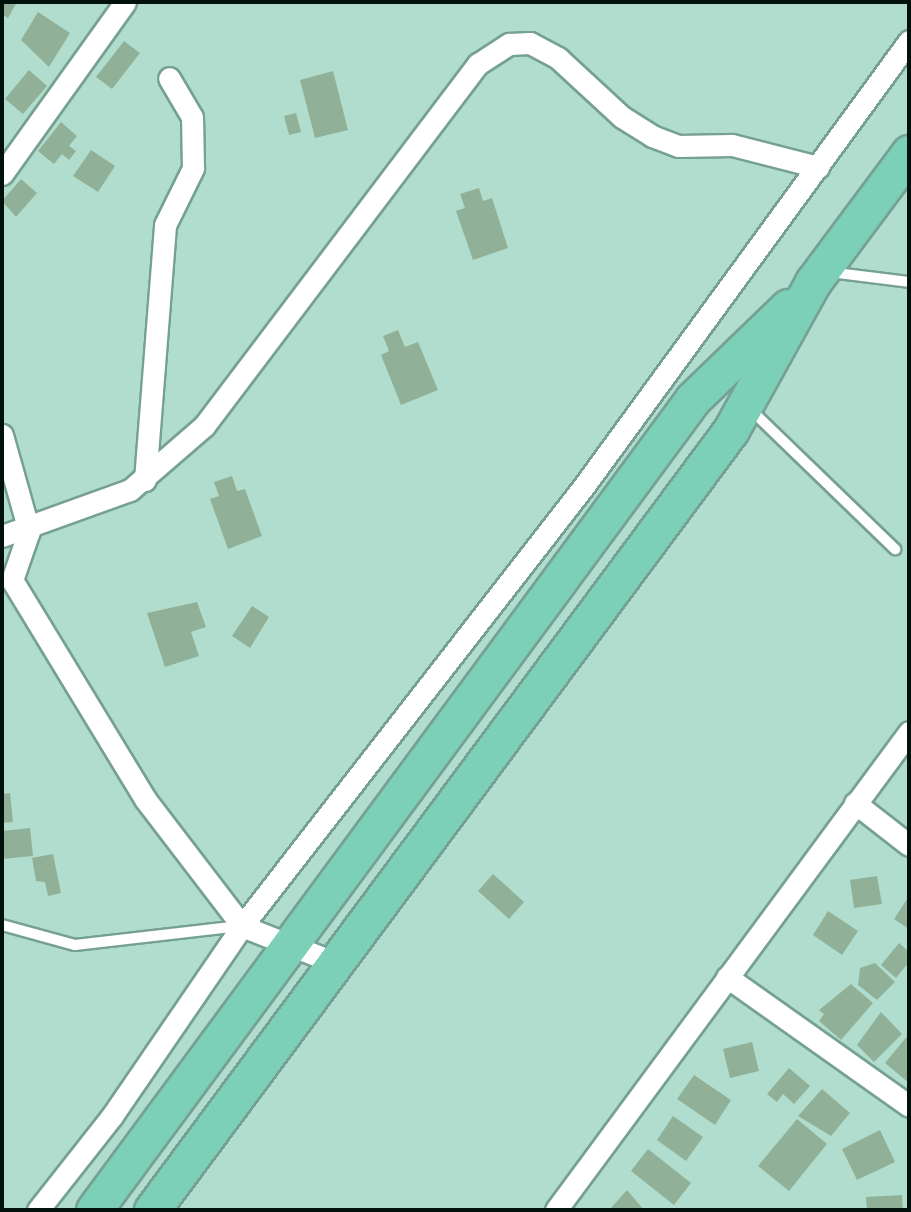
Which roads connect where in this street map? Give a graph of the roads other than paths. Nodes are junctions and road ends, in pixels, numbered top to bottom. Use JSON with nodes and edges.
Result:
{"nodes":[{"id":1,"x":125,"y":2,"type":"edge"},
{"id":2,"x":909,"y":41,"type":"edge"},
{"id":3,"x":169,"y":78,"type":"dead end"},
{"id":4,"x":909,"y":153,"type":"edge"},
{"id":5,"x":818,"y":167,"type":"junction"},
{"id":6,"x":2,"y":174,"type":"edge"},
{"id":7,"x":818,"y":277,"type":"junction"},
{"id":8,"x":909,"y":282,"type":"edge"},
{"id":9,"x":745,"y":405,"type":"junction"},
{"id":10,"x":2,"y":435,"type":"edge"},
{"id":11,"x":145,"y":480,"type":"junction"},
{"id":12,"x":29,"y":531,"type":"junction"},
{"id":13,"x":2,"y":536,"type":"edge"},
{"id":14,"x":895,"y":549,"type":"dead end"},
{"id":15,"x":909,"y":732,"type":"edge"},
{"id":16,"x":855,"y":803,"type":"junction"},
{"id":17,"x":909,"y":845,"type":"edge"},
{"id":18,"x":2,"y":925,"type":"edge"},
{"id":19,"x":242,"y":926,"type":"junction"},
{"id":20,"x":289,"y":946,"type":"junction"},
{"id":21,"x":335,"y":963,"type":"junction"},
{"id":22,"x":727,"y":977,"type":"junction"},
{"id":23,"x":909,"y":1106,"type":"edge"},
{"id":24,"x":38,"y":1210,"type":"edge"},
{"id":25,"x":93,"y":1210,"type":"edge"},
{"id":26,"x":152,"y":1210,"type":"edge"},
{"id":27,"x":556,"y":1210,"type":"edge"}],
"edges":[{"from":1,"to":6,"type":"street"},
{"from":2,"to":5,"type":"street"},
{"from":3,"to":11,"type":"street"},
{"from":4,"to":7,"type":"highway"},
{"from":5,"to":11,"type":"street"},
{"from":5,"to":19,"type":"street"},
{"from":7,"to":8,"type":"lane"},
{"from":7,"to":9,"type":"highway"},
{"from":7,"to":20,"type":"highway"},
{"from":9,"to":14,"type":"lane"},
{"from":9,"to":21,"type":"highway"},
{"from":10,"to":12,"type":"street"},
{"from":11,"to":12,"type":"street"},
{"from":12,"to":13,"type":"street"},
{"from":12,"to":19,"type":"street"},
{"from":15,"to":16,"type":"street"},
{"from":16,"to":17,"type":"street"},
{"from":16,"to":22,"type":"street"},
{"from":18,"to":19,"type":"lane"},
{"from":19,"to":20,"type":"street"},
{"from":19,"to":24,"type":"street"},
{"from":20,"to":21,"type":"street"},
{"from":20,"to":25,"type":"highway"},
{"from":21,"to":26,"type":"highway"},
{"from":22,"to":23,"type":"street"},
{"from":22,"to":27,"type":"street"}]}
